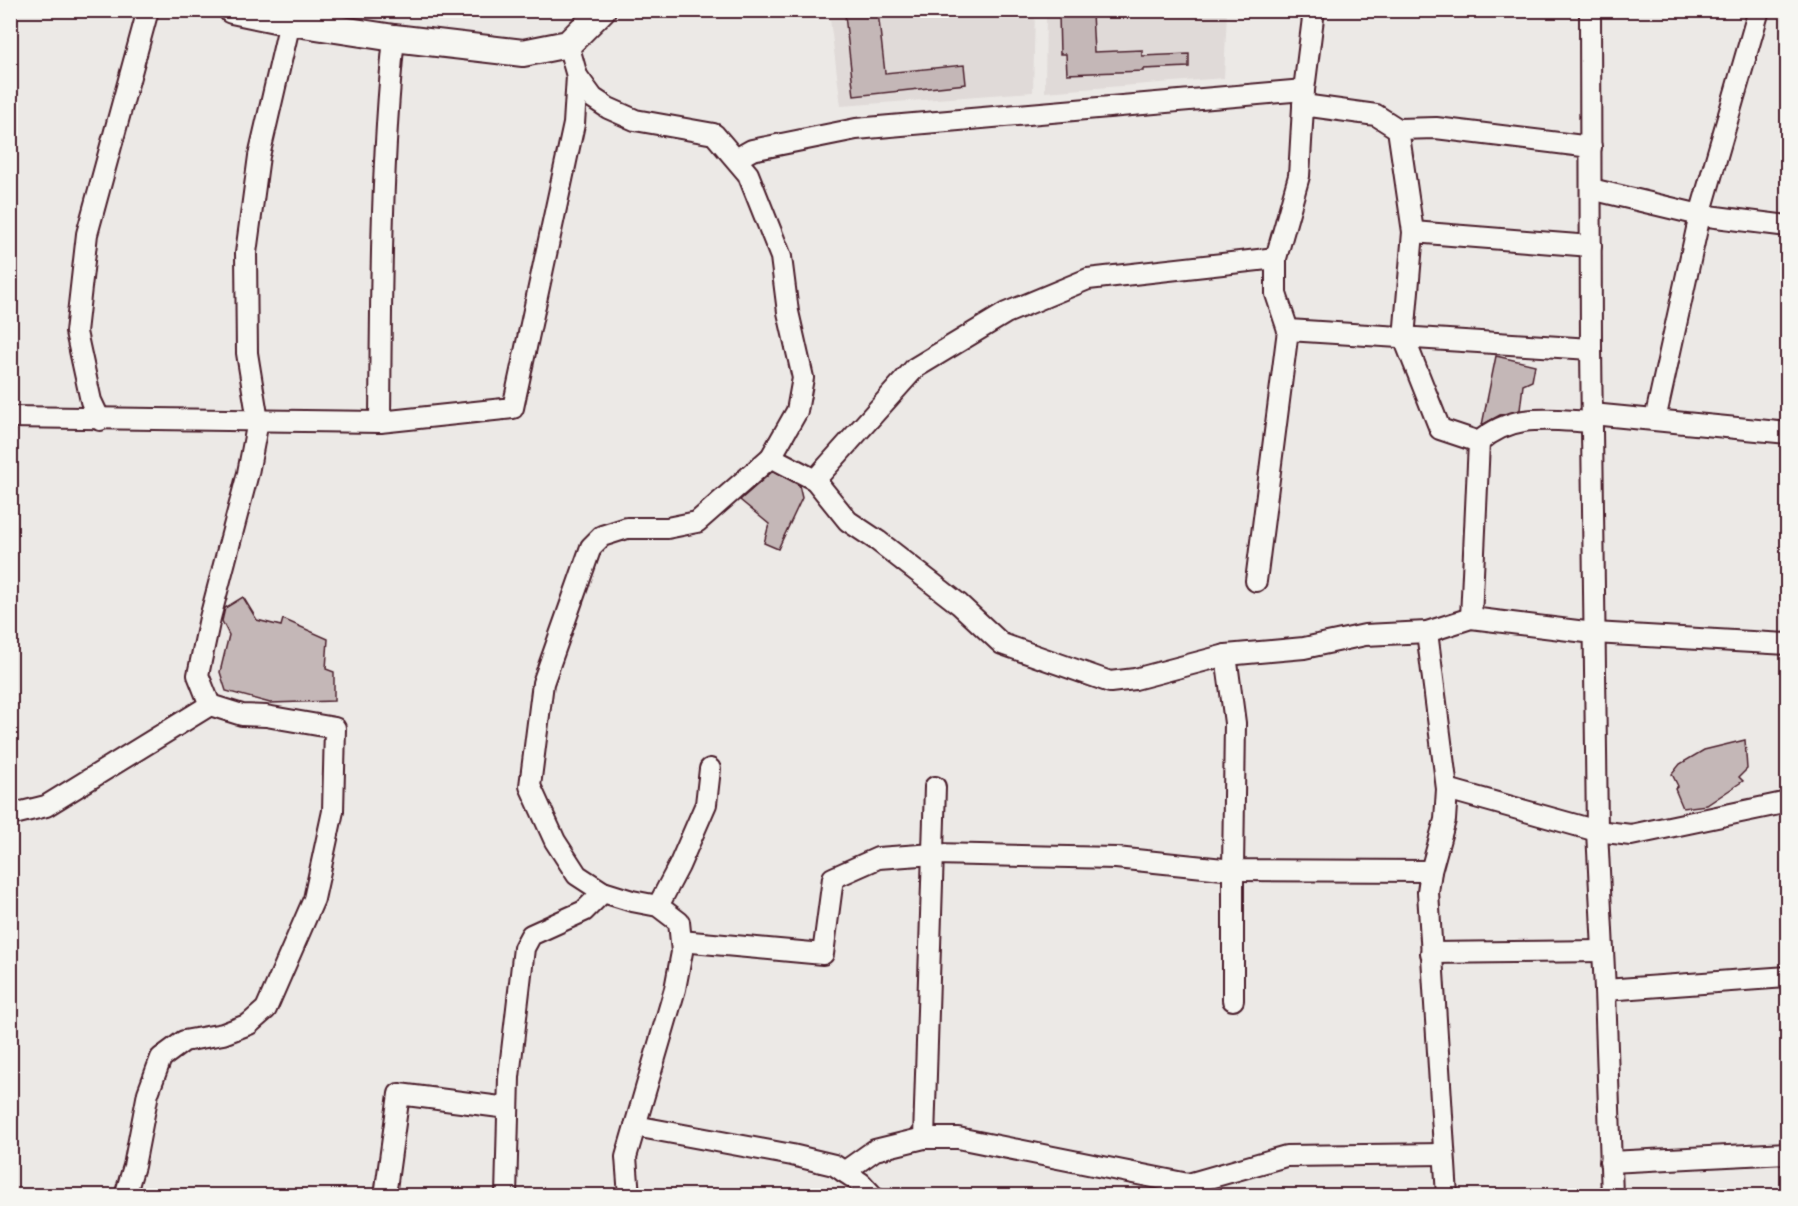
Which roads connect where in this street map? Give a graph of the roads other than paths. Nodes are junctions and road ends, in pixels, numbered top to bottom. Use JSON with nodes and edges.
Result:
{"nodes":[{"id":1,"x":148,"y":10,"type":"edge"},
{"id":2,"x":232,"y":10,"type":"edge"},
{"id":3,"x":602,"y":10,"type":"edge"},
{"id":4,"x":1314,"y":10,"type":"edge"},
{"id":5,"x":1590,"y":10,"type":"edge"},
{"id":6,"x":1760,"y":10,"type":"edge"},
{"id":7,"x":290,"y":22,"type":"junction"},
{"id":8,"x":394,"y":38,"type":"junction"},
{"id":9,"x":568,"y":44,"type":"junction"},
{"id":10,"x":577,"y":76,"type":"junction"},
{"id":11,"x":1303,"y":98,"type":"junction"},
{"id":12,"x":1398,"y":129,"type":"junction"},
{"id":13,"x":1591,"y":147,"type":"junction"},
{"id":14,"x":736,"y":159,"type":"junction"},
{"id":15,"x":1591,"y":189,"type":"junction"},
{"id":16,"x":1700,"y":215,"type":"junction"},
{"id":17,"x":1788,"y":226,"type":"edge"},
{"id":18,"x":1413,"y":232,"type":"junction"},
{"id":19,"x":1591,"y":246,"type":"junction"},
{"id":20,"x":1276,"y":258,"type":"junction"},
{"id":21,"x":1288,"y":330,"type":"junction"},
{"id":22,"x":1404,"y":338,"type":"junction"},
{"id":23,"x":1591,"y":349,"type":"junction"},
{"id":24,"x":10,"y":417,"type":"edge"},
{"id":25,"x":1592,"y":418,"type":"junction"},
{"id":26,"x":100,"y":420,"type":"junction"},
{"id":27,"x":1655,"y":420,"type":"junction"},
{"id":28,"x":258,"y":421,"type":"junction"},
{"id":29,"x":380,"y":422,"type":"junction"},
{"id":30,"x":1788,"y":433,"type":"edge"},
{"id":31,"x":1479,"y":442,"type":"junction"},
{"id":32,"x":771,"y":458,"type":"junction"},
{"id":33,"x":815,"y":480,"type":"junction"},
{"id":34,"x":1256,"y":581,"type":"dead end"},
{"id":35,"x":1471,"y":618,"type":"junction"},
{"id":36,"x":1427,"y":632,"type":"junction"},
{"id":37,"x":1594,"y":633,"type":"junction"},
{"id":38,"x":1788,"y":644,"type":"edge"},
{"id":39,"x":1226,"y":655,"type":"junction"},
{"id":40,"x":210,"y":705,"type":"junction"},
{"id":41,"x":710,"y":769,"type":"dead end"},
{"id":42,"x":935,"y":787,"type":"dead end"},
{"id":43,"x":1447,"y":789,"type":"junction"},
{"id":44,"x":1788,"y":802,"type":"edge"},
{"id":45,"x":10,"y":815,"type":"edge"},
{"id":46,"x":1597,"y":831,"type":"junction"},
{"id":47,"x":934,"y":854,"type":"junction"},
{"id":48,"x":1233,"y":870,"type":"junction"},
{"id":49,"x":1431,"y":871,"type":"junction"},
{"id":50,"x":603,"y":892,"type":"junction"},
{"id":51,"x":658,"y":906,"type":"junction"},
{"id":52,"x":681,"y":941,"type":"junction"},
{"id":53,"x":1603,"y":951,"type":"junction"},
{"id":54,"x":1431,"y":953,"type":"junction"},
{"id":55,"x":1788,"y":977,"type":"edge"},
{"id":56,"x":1605,"y":990,"type":"junction"},
{"id":57,"x":1233,"y":999,"type":"dead end"},
{"id":58,"x":508,"y":1108,"type":"junction"},
{"id":59,"x":635,"y":1126,"type":"junction"},
{"id":60,"x":924,"y":1138,"type":"junction"},
{"id":61,"x":1788,"y":1153,"type":"edge"},
{"id":62,"x":1444,"y":1154,"type":"junction"},
{"id":63,"x":1610,"y":1162,"type":"junction"},
{"id":64,"x":844,"y":1172,"type":"junction"},
{"id":65,"x":1185,"y":1190,"type":"edge"},
{"id":66,"x":125,"y":1196,"type":"edge"},
{"id":67,"x":385,"y":1196,"type":"edge"},
{"id":68,"x":506,"y":1196,"type":"edge"},
{"id":69,"x":629,"y":1196,"type":"edge"},
{"id":70,"x":873,"y":1196,"type":"edge"},
{"id":71,"x":1447,"y":1196,"type":"edge"},
{"id":72,"x":1612,"y":1196,"type":"edge"}],
"edges":[{"from":1,"to":26,"type":"street"},
{"from":2,"to":7,"type":"main road"},
{"from":3,"to":9,"type":"main road"},
{"from":4,"to":11,"type":"street"},
{"from":5,"to":13,"type":"street"},
{"from":6,"to":16,"type":"street"},
{"from":7,"to":8,"type":"main road"},
{"from":7,"to":28,"type":"street"},
{"from":8,"to":9,"type":"main road"},
{"from":8,"to":29,"type":"street"},
{"from":9,"to":10,"type":"street"},
{"from":10,"to":14,"type":"street"},
{"from":10,"to":29,"type":"street"},
{"from":11,"to":12,"type":"street"},
{"from":11,"to":14,"type":"street"},
{"from":11,"to":20,"type":"street"},
{"from":12,"to":13,"type":"street"},
{"from":12,"to":18,"type":"street"},
{"from":13,"to":15,"type":"street"},
{"from":14,"to":32,"type":"street"},
{"from":15,"to":16,"type":"street"},
{"from":15,"to":19,"type":"street"},
{"from":16,"to":17,"type":"street"},
{"from":16,"to":27,"type":"street"},
{"from":18,"to":19,"type":"street"},
{"from":18,"to":22,"type":"street"},
{"from":19,"to":23,"type":"street"},
{"from":20,"to":21,"type":"street"},
{"from":20,"to":33,"type":"street"},
{"from":21,"to":22,"type":"street"},
{"from":21,"to":34,"type":"street"},
{"from":22,"to":23,"type":"street"},
{"from":22,"to":31,"type":"street"},
{"from":23,"to":25,"type":"street"},
{"from":24,"to":26,"type":"street"},
{"from":25,"to":27,"type":"street"},
{"from":25,"to":31,"type":"street"},
{"from":25,"to":37,"type":"street"},
{"from":26,"to":28,"type":"street"},
{"from":27,"to":30,"type":"street"},
{"from":28,"to":29,"type":"street"},
{"from":28,"to":40,"type":"street"},
{"from":31,"to":35,"type":"street"},
{"from":32,"to":33,"type":"street"},
{"from":32,"to":50,"type":"street"},
{"from":33,"to":39,"type":"street"},
{"from":35,"to":36,"type":"street"},
{"from":35,"to":37,"type":"street"},
{"from":36,"to":39,"type":"street"},
{"from":36,"to":43,"type":"street"},
{"from":37,"to":38,"type":"street"},
{"from":37,"to":46,"type":"street"},
{"from":39,"to":48,"type":"street"},
{"from":40,"to":45,"type":"street"},
{"from":40,"to":66,"type":"street"},
{"from":41,"to":51,"type":"street"},
{"from":42,"to":47,"type":"street"},
{"from":43,"to":46,"type":"street"},
{"from":43,"to":49,"type":"street"},
{"from":44,"to":46,"type":"street"},
{"from":46,"to":53,"type":"street"},
{"from":47,"to":48,"type":"street"},
{"from":47,"to":52,"type":"street"},
{"from":47,"to":60,"type":"street"},
{"from":48,"to":49,"type":"street"},
{"from":48,"to":57,"type":"street"},
{"from":49,"to":54,"type":"street"},
{"from":50,"to":51,"type":"street"},
{"from":50,"to":58,"type":"street"},
{"from":51,"to":52,"type":"street"},
{"from":52,"to":59,"type":"street"},
{"from":53,"to":54,"type":"street"},
{"from":53,"to":56,"type":"street"},
{"from":54,"to":62,"type":"street"},
{"from":55,"to":56,"type":"street"},
{"from":56,"to":63,"type":"street"},
{"from":58,"to":67,"type":"street"},
{"from":58,"to":68,"type":"street"},
{"from":59,"to":64,"type":"street"},
{"from":59,"to":69,"type":"street"},
{"from":60,"to":64,"type":"street"},
{"from":60,"to":65,"type":"street"},
{"from":61,"to":63,"type":"street"},
{"from":62,"to":65,"type":"street"},
{"from":62,"to":71,"type":"street"},
{"from":63,"to":72,"type":"street"},
{"from":64,"to":70,"type":"street"}]}
